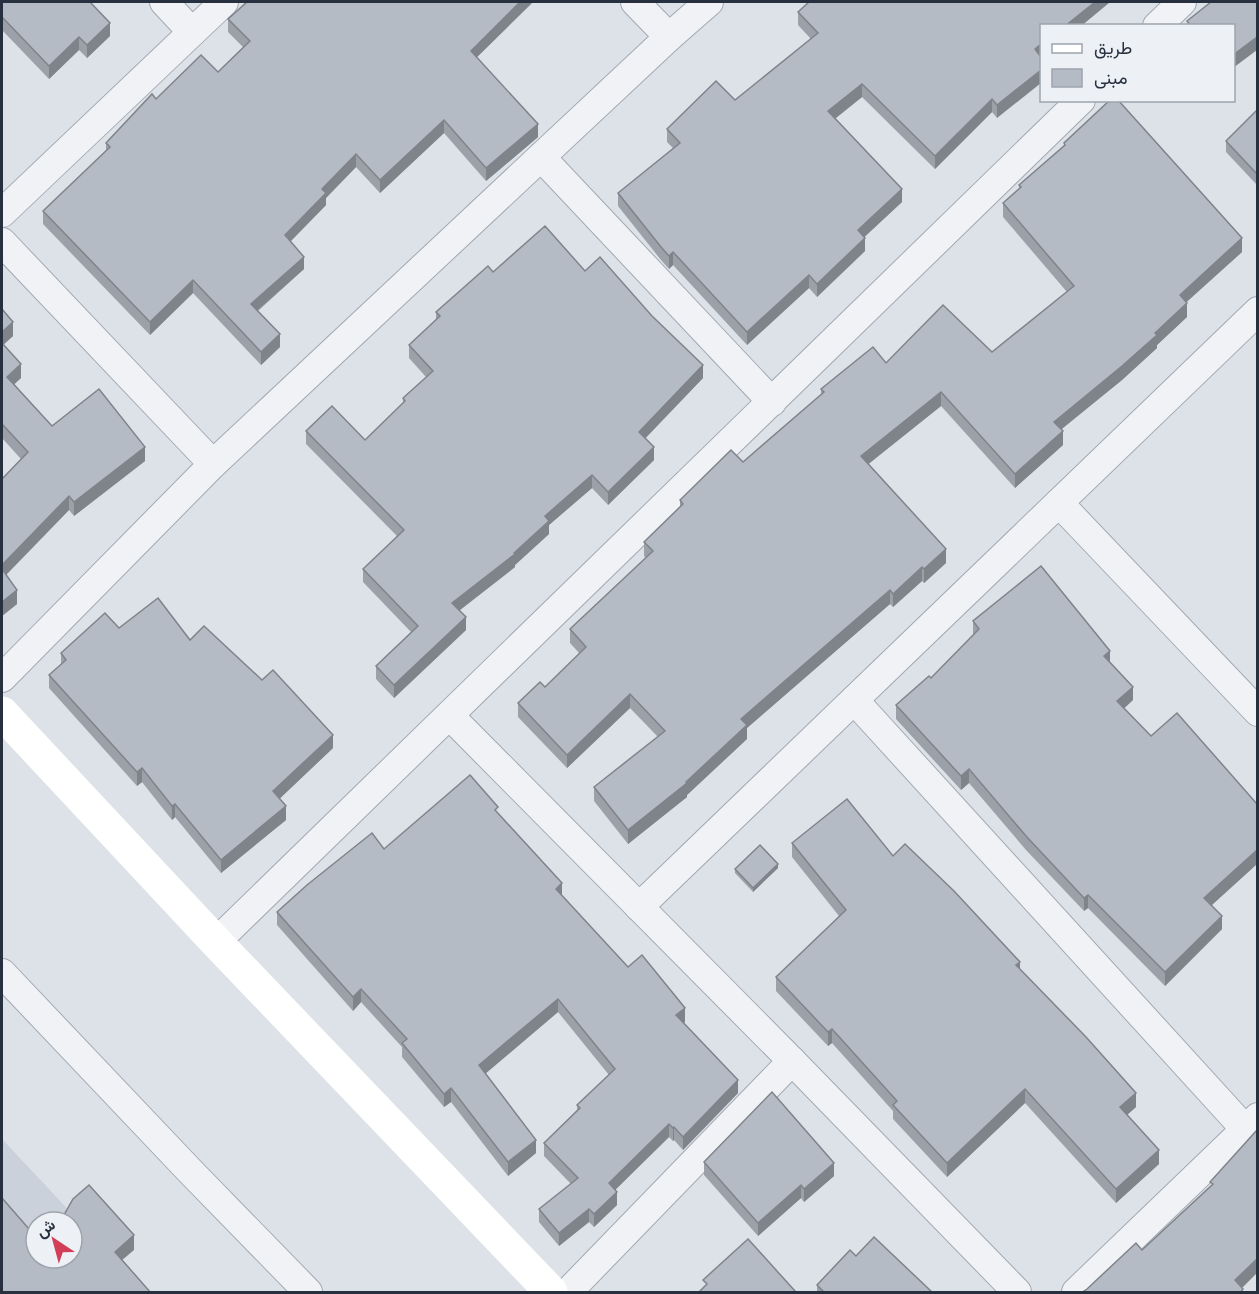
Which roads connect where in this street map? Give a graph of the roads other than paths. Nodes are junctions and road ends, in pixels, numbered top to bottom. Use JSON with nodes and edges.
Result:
{"nodes":[{"id":1,"x":164,"y":2,"type":"edge"},
{"id":2,"x":224,"y":2,"type":"edge"},
{"id":3,"x":635,"y":2,"type":"edge"},
{"id":4,"x":709,"y":2,"type":"edge"},
{"id":5,"x":1182,"y":2,"type":"edge"},
{"id":6,"x":1159,"y":24,"type":"edge"},
{"id":7,"x":192,"y":32,"type":"junction"},
{"id":8,"x":669,"y":37,"type":"junction"},
{"id":9,"x":1079,"y":102,"type":"edge"},
{"id":10,"x":541,"y":157,"type":"junction"},
{"id":11,"x":2,"y":213,"type":"edge"},
{"id":12,"x":2,"y":242,"type":"edge"},
{"id":13,"x":1257,"y":311,"type":"edge"},
{"id":14,"x":772,"y":402,"type":"junction"},
{"id":15,"x":213,"y":464,"type":"junction"},
{"id":16,"x":1059,"y":503,"type":"junction"},
{"id":17,"x":2,"y":678,"type":"edge"},
{"id":18,"x":854,"y":700,"type":"junction"},
{"id":19,"x":1257,"y":712,"type":"edge"},
{"id":20,"x":2,"y":713,"type":"edge"},
{"id":21,"x":450,"y":716,"type":"junction"},
{"id":22,"x":639,"y":907,"type":"junction"},
{"id":23,"x":216,"y":942,"type":"junction"},
{"id":24,"x":2,"y":973,"type":"edge"},
{"id":25,"x":792,"y":1061,"type":"junction"},
{"id":26,"x":1251,"y":1123,"type":"edge"},
{"id":27,"x":308,"y":1293,"type":"edge"},
{"id":28,"x":551,"y":1293,"type":"edge"},
{"id":29,"x":568,"y":1293,"type":"edge"},
{"id":30,"x":1017,"y":1293,"type":"edge"},
{"id":31,"x":1076,"y":1293,"type":"edge"}],
"edges":[{"from":1,"to":7,"type":"street"},
{"from":2,"to":7,"type":"street"},
{"from":3,"to":8,"type":"street"},
{"from":4,"to":8,"type":"street"},
{"from":5,"to":6,"type":"street"},
{"from":7,"to":11,"type":"street"},
{"from":8,"to":10,"type":"street"},
{"from":9,"to":14,"type":"street"},
{"from":10,"to":14,"type":"street"},
{"from":10,"to":15,"type":"street"},
{"from":12,"to":15,"type":"street"},
{"from":13,"to":16,"type":"street"},
{"from":14,"to":21,"type":"street"},
{"from":15,"to":17,"type":"street"},
{"from":16,"to":18,"type":"street"},
{"from":16,"to":19,"type":"street"},
{"from":18,"to":22,"type":"street"},
{"from":18,"to":26,"type":"street"},
{"from":20,"to":23,"type":"street"},
{"from":21,"to":22,"type":"street"},
{"from":21,"to":23,"type":"street"},
{"from":22,"to":25,"type":"street"},
{"from":23,"to":28,"type":"street"},
{"from":24,"to":27,"type":"street"},
{"from":25,"to":29,"type":"street"},
{"from":25,"to":30,"type":"street"},
{"from":26,"to":31,"type":"street"}]}
